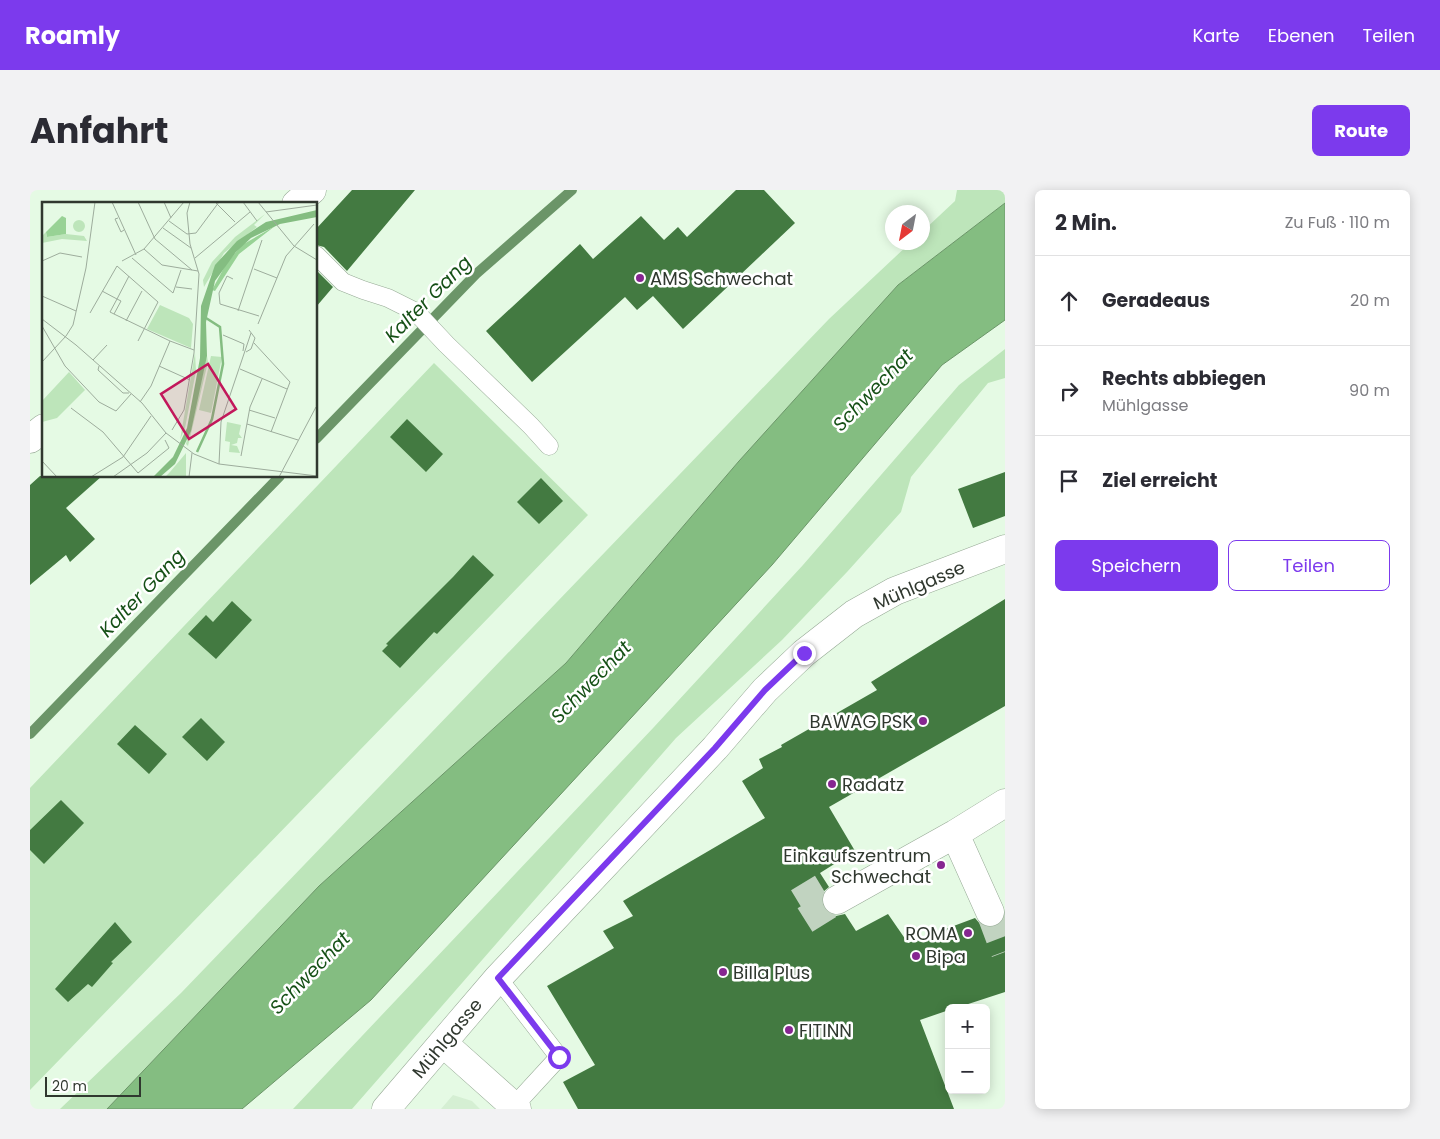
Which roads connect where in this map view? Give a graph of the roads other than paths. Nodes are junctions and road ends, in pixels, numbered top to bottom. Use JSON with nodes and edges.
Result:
{"nodes":[{"id":1,"x":312,"y":190,"type":"edge"},
{"id":2,"x":298,"y":202,"type":"edge"},
{"id":3,"x":318,"y":257,"type":"edge"},
{"id":4,"x":42,"y":430,"type":"edge"},
{"id":5,"x":30,"y":439,"type":"edge"},
{"id":6,"x":549,"y":446,"type":"dead end"},
{"id":7,"x":1005,"y":549,"type":"edge"},
{"id":8,"x":1005,"y":803,"type":"edge"},
{"id":9,"x":955,"y":834,"type":"junction"},
{"id":10,"x":837,"y":900,"type":"tunnel mouth"},
{"id":11,"x":990,"y":912,"type":"tunnel mouth"},
{"id":12,"x":498,"y":978,"type":"junction"},
{"id":13,"x":443,"y":1042,"type":"junction"},
{"id":14,"x":516,"y":1107,"type":"edge"},
{"id":15,"x":386,"y":1109,"type":"edge"}],
"edges":[{"from":1,"to":2,"type":"street"},
{"from":3,"to":6,"type":"lane"},
{"from":4,"to":5,"type":"street"},
{"from":7,"to":12,"type":"street","name":"Mühlgasse"},
{"from":8,"to":9,"type":"street"},
{"from":9,"to":10,"type":"street"},
{"from":9,"to":11,"type":"street"},
{"from":12,"to":13,"type":"street","name":"Mühlgasse"},
{"from":12,"to":14,"type":"lane"},
{"from":13,"to":14,"type":"street"},
{"from":13,"to":15,"type":"street","name":"Mühlgasse"}]}
